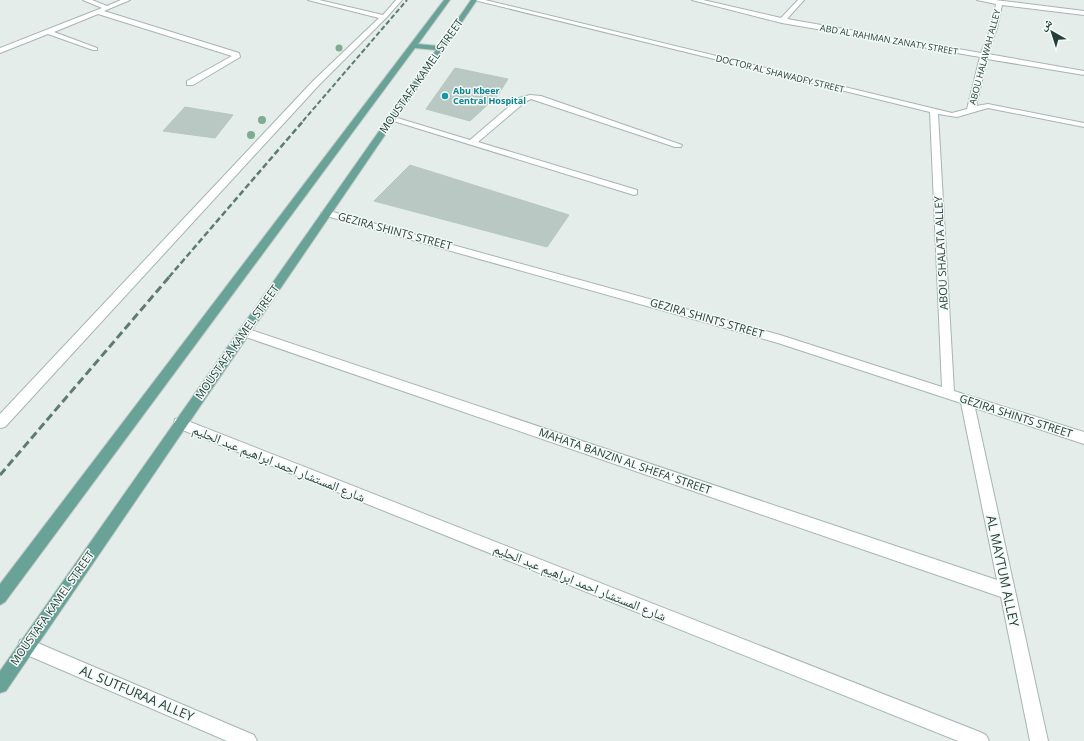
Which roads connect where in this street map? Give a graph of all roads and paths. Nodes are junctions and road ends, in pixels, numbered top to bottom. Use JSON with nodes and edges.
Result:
{"nodes":[{"id":1,"x":86,"y":0,"type":"edge"},
{"id":2,"x":127,"y":0,"type":"edge"},
{"id":3,"x":311,"y":0,"type":"edge"},
{"id":4,"x":399,"y":0,"type":"edge"},
{"id":5,"x":448,"y":0,"type":"edge"},
{"id":6,"x":476,"y":0,"type":"edge"},
{"id":7,"x":801,"y":0,"type":"edge"},
{"id":8,"x":980,"y":0,"type":"edge"},
{"id":9,"x":700,"y":1,"type":"edge"},
{"id":10,"x":999,"y":3,"type":"junction"},
{"id":11,"x":108,"y":8,"type":"junction"},
{"id":12,"x":99,"y":12,"type":"junction"},
{"id":13,"x":1084,"y":13,"type":"edge"},
{"id":14,"x":384,"y":17,"type":"junction"},
{"id":15,"x":782,"y":21,"type":"junction"},
{"id":16,"x":48,"y":32,"type":"junction"},
{"id":17,"x":412,"y":46,"type":"junction"},
{"id":18,"x":440,"y":48,"type":"junction"},
{"id":19,"x":95,"y":49,"type":"dead end"},
{"id":20,"x":0,"y":51,"type":"edge"},
{"id":21,"x":984,"y":56,"type":"junction"},
{"id":22,"x":1084,"y":73,"type":"edge"},
{"id":23,"x":190,"y":83,"type":"dead end"},
{"id":24,"x":971,"y":110,"type":"junction"},
{"id":25,"x":934,"y":111,"type":"junction"},
{"id":26,"x":391,"y":119,"type":"junction"},
{"id":27,"x":1084,"y":125,"type":"edge"},
{"id":28,"x":472,"y":143,"type":"junction"},
{"id":29,"x":678,"y":145,"type":"dead end"},
{"id":30,"x":634,"y":192,"type":"dead end"},
{"id":31,"x":326,"y":212,"type":"junction"},
{"id":32,"x":244,"y":332,"type":"junction"},
{"id":33,"x":948,"y":394,"type":"junction"},
{"id":34,"x":967,"y":400,"type":"junction"},
{"id":35,"x":0,"y":423,"type":"edge"},
{"id":36,"x":180,"y":423,"type":"junction"},
{"id":37,"x":1084,"y":438,"type":"edge"},
{"id":38,"x":1007,"y":591,"type":"junction"},
{"id":39,"x":0,"y":597,"type":"edge"},
{"id":40,"x":26,"y":646,"type":"junction"},
{"id":41,"x":0,"y":685,"type":"edge"},
{"id":42,"x":248,"y":741,"type":"edge"},
{"id":43,"x":980,"y":741,"type":"edge"},
{"id":44,"x":1039,"y":741,"type":"edge"}],
"edges":[{"from":1,"to":11,"type":"street"},
{"from":2,"to":11,"type":"street"},
{"from":3,"to":14,"type":"street"},
{"from":4,"to":14,"type":"street"},
{"from":5,"to":17,"type":"main road","name":"MOUSTAFA KAMEL STREET"},
{"from":6,"to":18,"type":"main road","name":"MOUSTAFA KAMEL STREET"},
{"from":6,"to":25,"type":"street","name":"DOCTOR AL SHAWADFY STREET"},
{"from":7,"to":15,"type":"street"},
{"from":8,"to":10,"type":"street"},
{"from":9,"to":15,"type":"street","name":"ABD AL RAHMAN ZANATY STREET"},
{"from":10,"to":13,"type":"street"},
{"from":10,"to":21,"type":"street","name":"ABOU HALAWAH ALLEY"},
{"from":11,"to":12,"type":"street"},
{"from":12,"to":16,"type":"street"},
{"from":12,"to":23,"type":"street"},
{"from":14,"to":35,"type":"street"},
{"from":15,"to":21,"type":"street","name":"ABD AL RAHMAN ZANATY STREET"},
{"from":16,"to":19,"type":"street"},
{"from":16,"to":20,"type":"street"},
{"from":17,"to":18,"type":"main road"},
{"from":17,"to":39,"type":"main road","name":"MOUSTAFA KAMEL STREET"},
{"from":18,"to":26,"type":"main road","name":"MOUSTAFA KAMEL STREET"},
{"from":21,"to":22,"type":"street","name":"ABD AL RAHMAN ZANATY STREET"},
{"from":21,"to":24,"type":"street","name":"ABOU HALAWAH ALLEY"},
{"from":24,"to":25,"type":"street","name":"DOCTOR AL SHAWADFY STREET"},
{"from":24,"to":27,"type":"street","name":"DOCTOR AL SHAWADFY STREET"},
{"from":25,"to":33,"type":"street","name":"ABOU SHALATA ALLEY"},
{"from":26,"to":28,"type":"street"},
{"from":26,"to":31,"type":"main road","name":"MOUSTAFA KAMEL STREET"},
{"from":28,"to":29,"type":"street"},
{"from":28,"to":30,"type":"street"},
{"from":31,"to":32,"type":"main road","name":"MOUSTAFA KAMEL STREET"},
{"from":31,"to":33,"type":"street","name":"GEZIRA SHINTS STREET"},
{"from":32,"to":36,"type":"main road","name":"MOUSTAFA KAMEL STREET"},
{"from":32,"to":38,"type":"street","name":"MAHATA BANZIN AL SHEFA' STREET"},
{"from":33,"to":34,"type":"street","name":"GEZIRA SHINTS STREET"},
{"from":34,"to":37,"type":"street","name":"GEZIRA SHINTS STREET"},
{"from":34,"to":38,"type":"street","name":"AL MAYTUM ALLEY"},
{"from":36,"to":40,"type":"main road","name":"MOUSTAFA KAMEL STREET"},
{"from":36,"to":43,"type":"street","name":"شارع المستشار احمد ابراهيم عبد الحليم"},
{"from":38,"to":44,"type":"street","name":"AL MAYTUM ALLEY"},
{"from":40,"to":41,"type":"main road","name":"MOUSTAFA KAMEL STREET"},
{"from":40,"to":42,"type":"street","name":"AL SUTFURAA ALLEY"}]}
